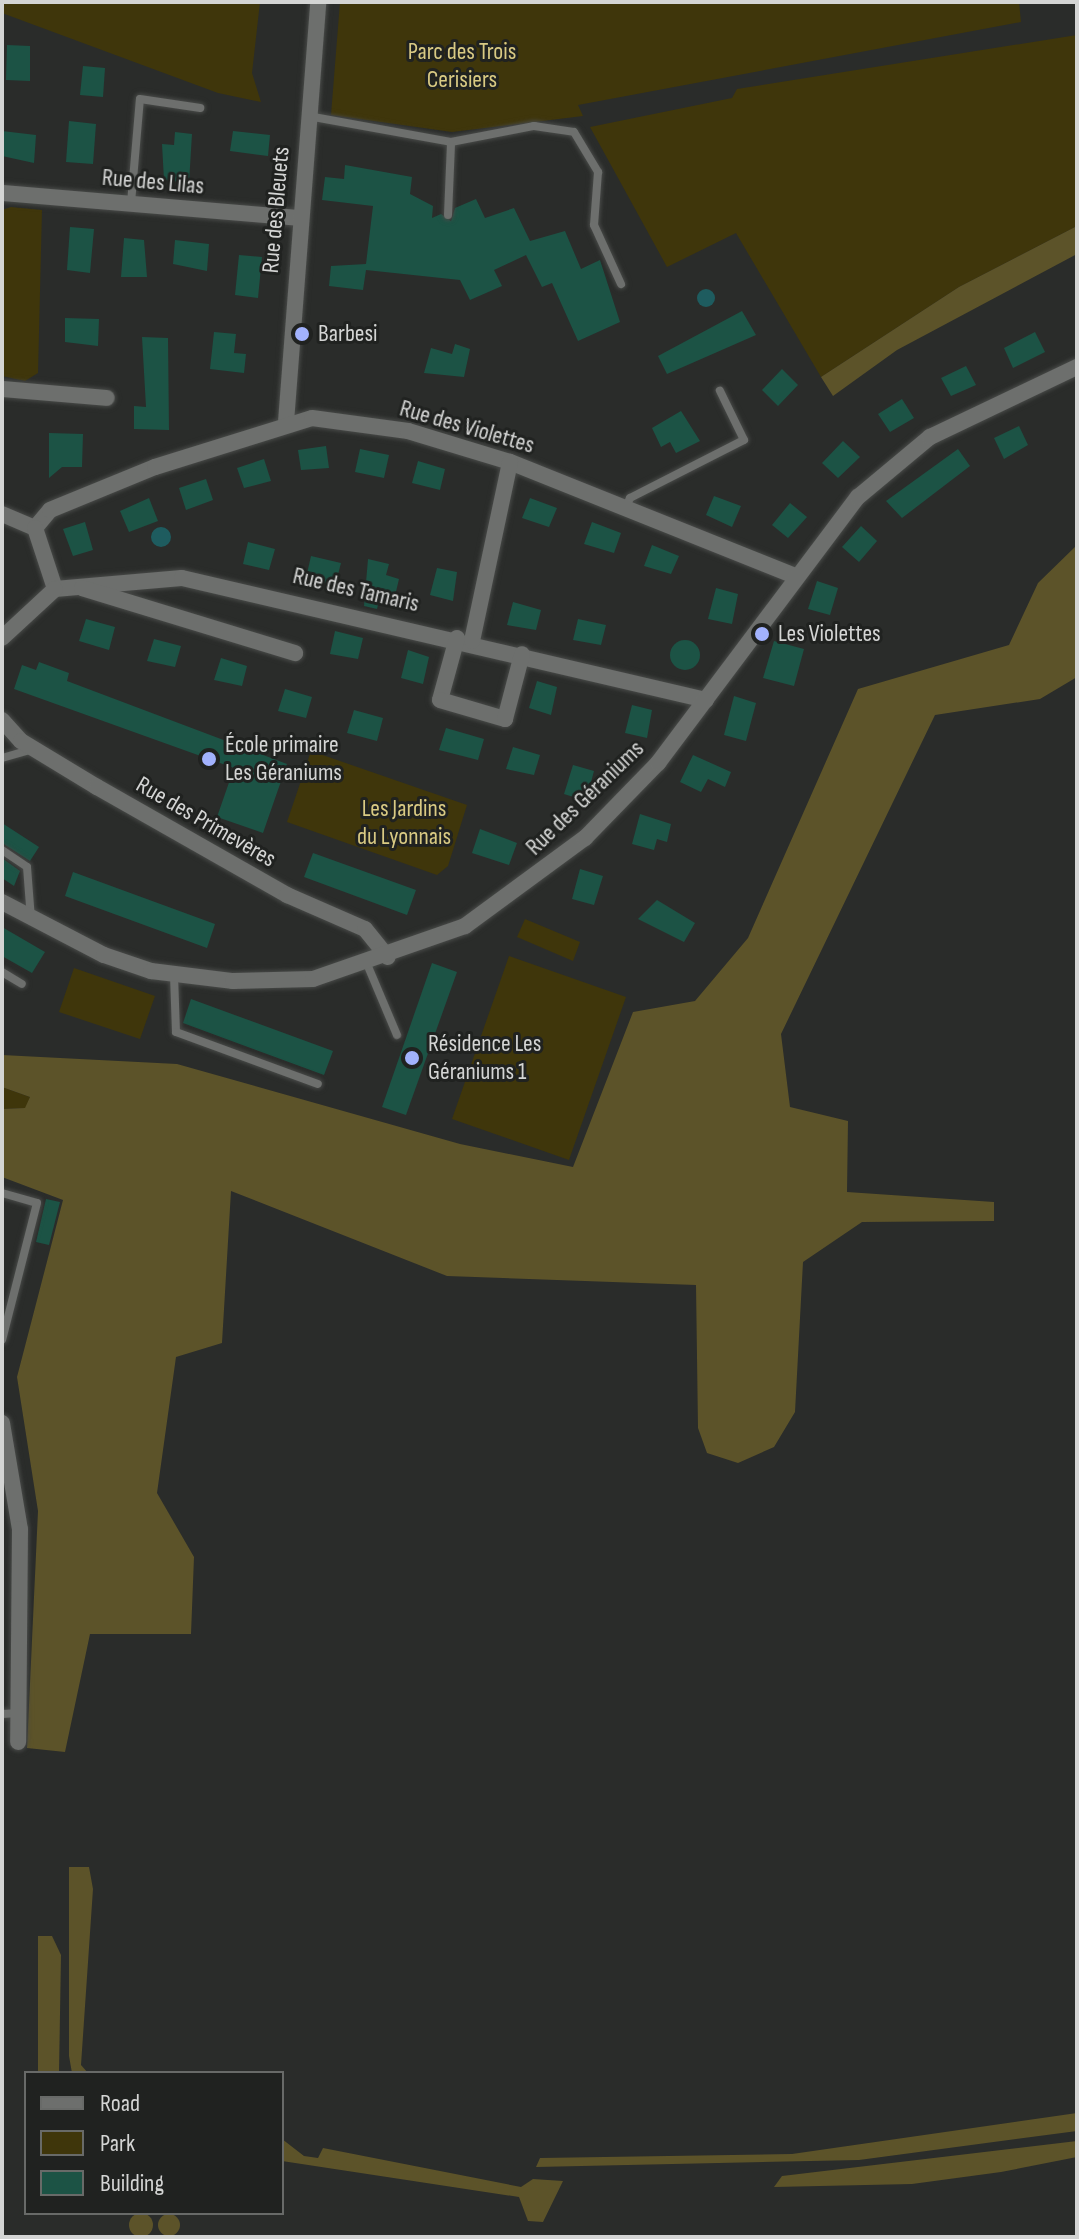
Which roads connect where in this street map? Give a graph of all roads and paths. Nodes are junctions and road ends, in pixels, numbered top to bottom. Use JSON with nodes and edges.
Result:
{"nodes":[{"id":1,"x":318,"y":2,"type":"edge"},
{"id":2,"x":200,"y":108,"type":"dead end"},
{"id":3,"x":307,"y":116,"type":"junction"},
{"id":4,"x":451,"y":142,"type":"junction"},
{"id":5,"x":2,"y":193,"type":"edge"},
{"id":6,"x":131,"y":204,"type":"junction"},
{"id":7,"x":448,"y":215,"type":"dead end"},
{"id":8,"x":299,"y":218,"type":"junction"},
{"id":9,"x":621,"y":284,"type":"dead end"},
{"id":10,"x":1077,"y":367,"type":"edge"},
{"id":11,"x":2,"y":389,"type":"edge"},
{"id":12,"x":720,"y":391,"type":"dead end"},
{"id":13,"x":107,"y":398,"type":"dead end"},
{"id":14,"x":286,"y":422,"type":"junction"},
{"id":15,"x":510,"y":462,"type":"junction"},
{"id":16,"x":626,"y":507,"type":"junction"},
{"id":17,"x":2,"y":514,"type":"edge"},
{"id":18,"x":35,"y":528,"type":"junction"},
{"id":19,"x":795,"y":576,"type":"junction"},
{"id":20,"x":79,"y":587,"type":"junction"},
{"id":21,"x":55,"y":589,"type":"junction"},
{"id":22,"x":2,"y":638,"type":"edge"},
{"id":23,"x":464,"y":639,"type":"junction"},
{"id":24,"x":295,"y":653,"type":"dead end"},
{"id":25,"x":522,"y":654,"type":"junction"},
{"id":26,"x":706,"y":700,"type":"junction"},
{"id":27,"x":2,"y":720,"type":"edge"},
{"id":28,"x":33,"y":749,"type":"junction"},
{"id":29,"x":2,"y":758,"type":"edge"},
{"id":30,"x":2,"y":850,"type":"edge"},
{"id":31,"x":2,"y":902,"type":"edge"},
{"id":32,"x":31,"y":919,"type":"junction"},
{"id":33,"x":388,"y":957,"type":"junction"},
{"id":34,"x":367,"y":964,"type":"junction"},
{"id":35,"x":2,"y":972,"type":"edge"},
{"id":36,"x":174,"y":974,"type":"junction"},
{"id":37,"x":22,"y":984,"type":"dead end"},
{"id":38,"x":397,"y":1035,"type":"dead end"},
{"id":39,"x":318,"y":1084,"type":"dead end"},
{"id":40,"x":2,"y":1193,"type":"edge"},
{"id":41,"x":2,"y":1340,"type":"edge"},
{"id":42,"x":2,"y":1423,"type":"edge"},
{"id":43,"x":4,"y":1451,"type":"edge"},
{"id":44,"x":9,"y":1512,"type":"edge"},
{"id":45,"x":20,"y":1713,"type":"junction"},
{"id":46,"x":2,"y":1714,"type":"edge"},
{"id":47,"x":18,"y":1742,"type":"dead end"}],
"edges":[{"from":1,"to":3,"type":"street","name":"Rue des Bleuets"},
{"from":2,"to":6,"type":"lane"},
{"from":3,"to":4,"type":"lane"},
{"from":3,"to":8,"type":"street","name":"Rue des Bleuets"},
{"from":4,"to":7,"type":"lane"},
{"from":4,"to":9,"type":"lane"},
{"from":5,"to":6,"type":"street","name":"Rue des Lilas"},
{"from":6,"to":8,"type":"street","name":"Rue des Lilas"},
{"from":8,"to":14,"type":"street","name":"Rue des Bleuets"},
{"from":10,"to":19,"type":"street","name":"Rue des Géraniums"},
{"from":11,"to":13,"type":"street"},
{"from":12,"to":16,"type":"lane"},
{"from":14,"to":15,"type":"street","name":"Rue des Violettes"},
{"from":14,"to":18,"type":"street","name":"Rue des Violettes"},
{"from":15,"to":16,"type":"street","name":"Rue des Violettes"},
{"from":15,"to":23,"type":"street"},
{"from":16,"to":19,"type":"street","name":"Rue des Violettes"},
{"from":17,"to":18,"type":"street"},
{"from":18,"to":21,"type":"street"},
{"from":19,"to":26,"type":"street","name":"Rue des Géraniums"},
{"from":20,"to":21,"type":"street","name":"Rue des Tamaris"},
{"from":20,"to":23,"type":"street","name":"Rue des Tamaris"},
{"from":20,"to":24,"type":"street"},
{"from":21,"to":22,"type":"street"},
{"from":23,"to":25,"type":"street","name":"Rue des Tamaris"},
{"from":23,"to":25,"type":"street"},
{"from":25,"to":26,"type":"street","name":"Rue des Tamaris"},
{"from":26,"to":33,"type":"street","name":"Rue des Géraniums"},
{"from":27,"to":28,"type":"street","name":"Rue des Primevères"},
{"from":28,"to":29,"type":"lane"},
{"from":28,"to":33,"type":"street","name":"Rue des Primevères"},
{"from":30,"to":32,"type":"lane"},
{"from":31,"to":32,"type":"street","name":"Rue des Géraniums"},
{"from":32,"to":36,"type":"street","name":"Rue des Géraniums"},
{"from":33,"to":34,"type":"street","name":"Rue des Géraniums"},
{"from":34,"to":36,"type":"street","name":"Rue des Géraniums"},
{"from":34,"to":38,"type":"lane"},
{"from":35,"to":37,"type":"lane"},
{"from":36,"to":39,"type":"lane"},
{"from":40,"to":41,"type":"lane"},
{"from":42,"to":43,"type":"street"},
{"from":43,"to":44,"type":"street"},
{"from":44,"to":45,"type":"street"},
{"from":45,"to":46,"type":"lane"},
{"from":45,"to":47,"type":"street"}]}
